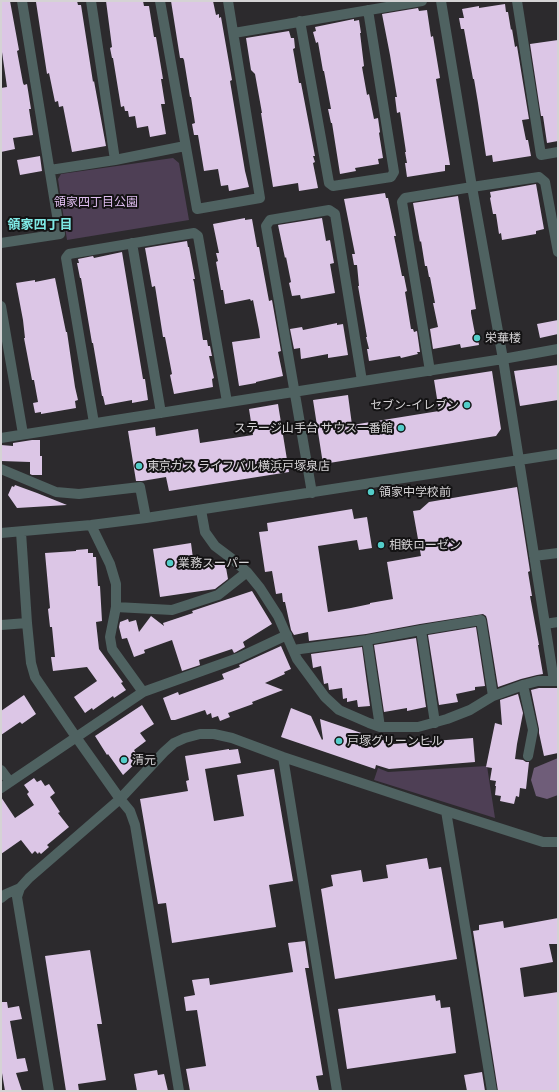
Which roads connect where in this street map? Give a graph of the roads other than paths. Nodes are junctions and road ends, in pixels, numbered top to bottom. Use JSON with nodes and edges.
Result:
{"nodes":[{"id":1,"x":22,"y":1,"type":"edge"},
{"id":2,"x":91,"y":1,"type":"edge"},
{"id":3,"x":160,"y":1,"type":"edge"},
{"id":4,"x":228,"y":1,"type":"edge"},
{"id":5,"x":422,"y":1,"type":"edge"},
{"id":6,"x":441,"y":1,"type":"edge"},
{"id":7,"x":517,"y":1,"type":"edge"},
{"id":8,"x":368,"y":10,"type":"junction"},
{"id":9,"x":300,"y":21,"type":"junction"},
{"id":10,"x":234,"y":33,"type":"junction"},
{"id":11,"x":185,"y":146,"type":"junction"},
{"id":12,"x":558,"y":152,"type":"edge"},
{"id":13,"x":115,"y":160,"type":"junction"},
{"id":14,"x":50,"y":170,"type":"junction"},
{"id":15,"x":472,"y":187,"type":"junction"},
{"id":16,"x":1,"y":243,"type":"edge"},
{"id":17,"x":132,"y":243,"type":"junction"},
{"id":18,"x":558,"y":252,"type":"edge"},
{"id":19,"x":1,"y":306,"type":"edge"},
{"id":20,"x":558,"y":349,"type":"edge"},
{"id":21,"x":503,"y":359,"type":"junction"},
{"id":22,"x":430,"y":371,"type":"junction"},
{"id":23,"x":362,"y":381,"type":"junction"},
{"id":24,"x":294,"y":392,"type":"junction"},
{"id":25,"x":227,"y":402,"type":"junction"},
{"id":26,"x":161,"y":413,"type":"junction"},
{"id":27,"x":94,"y":423,"type":"junction"},
{"id":28,"x":23,"y":434,"type":"junction"},
{"id":29,"x":1,"y":438,"type":"edge"},
{"id":30,"x":558,"y":454,"type":"edge"},
{"id":31,"x":519,"y":460,"type":"junction"},
{"id":32,"x":1,"y":469,"type":"edge"},
{"id":33,"x":312,"y":493,"type":"junction"},
{"id":34,"x":200,"y":510,"type":"junction"},
{"id":35,"x":146,"y":518,"type":"junction"},
{"id":36,"x":91,"y":525,"type":"junction"},
{"id":37,"x":21,"y":532,"type":"junction"},
{"id":38,"x":1,"y":533,"type":"edge"},
{"id":39,"x":558,"y":553,"type":"edge"},
{"id":40,"x":534,"y":556,"type":"junction"},
{"id":41,"x":247,"y":572,"type":"junction"},
{"id":42,"x":116,"y":607,"type":"junction"},
{"id":43,"x":558,"y":622,"type":"edge"},
{"id":44,"x":27,"y":623,"type":"junction"},
{"id":45,"x":545,"y":624,"type":"junction"},
{"id":46,"x":1,"y":625,"type":"edge"},
{"id":47,"x":421,"y":630,"type":"junction"},
{"id":48,"x":286,"y":635,"type":"junction"},
{"id":49,"x":367,"y":640,"type":"junction"},
{"id":50,"x":293,"y":650,"type":"junction"},
{"id":51,"x":556,"y":681,"type":"edge"},
{"id":52,"x":524,"y":685,"type":"junction"},
{"id":53,"x":143,"y":692,"type":"junction"},
{"id":54,"x":493,"y":696,"type":"junction"},
{"id":55,"x":435,"y":723,"type":"junction"},
{"id":56,"x":380,"y":727,"type":"junction"},
{"id":57,"x":76,"y":737,"type":"junction"},
{"id":58,"x":528,"y":756,"type":"dead end"},
{"id":59,"x":283,"y":757,"type":"junction"},
{"id":60,"x":1,"y":770,"type":"edge"},
{"id":61,"x":10,"y":782,"type":"junction"},
{"id":62,"x":1,"y":788,"type":"edge"},
{"id":63,"x":120,"y":799,"type":"junction"},
{"id":64,"x":446,"y":811,"type":"junction"},
{"id":65,"x":558,"y":842,"type":"edge"},
{"id":66,"x":20,"y":888,"type":"junction"},
{"id":67,"x":1,"y":898,"type":"edge"},
{"id":68,"x":49,"y":1091,"type":"edge"},
{"id":69,"x":178,"y":1091,"type":"edge"},
{"id":70,"x":337,"y":1091,"type":"edge"},
{"id":71,"x":492,"y":1091,"type":"edge"}],
"edges":[{"from":1,"to":14,"type":"street"},
{"from":2,"to":13,"type":"street"},
{"from":3,"to":11,"type":"street"},
{"from":4,"to":10,"type":"street"},
{"from":5,"to":8,"type":"street"},
{"from":6,"to":15,"type":"street"},
{"from":7,"to":12,"type":"street"},
{"from":8,"to":9,"type":"street"},
{"from":8,"to":9,"type":"street"},
{"from":9,"to":10,"type":"street"},
{"from":10,"to":11,"type":"street"},
{"from":11,"to":13,"type":"street"},
{"from":13,"to":14,"type":"street"},
{"from":14,"to":16,"type":"street"},
{"from":15,"to":18,"type":"street"},
{"from":15,"to":21,"type":"street"},
{"from":15,"to":22,"type":"street"},
{"from":17,"to":25,"type":"street"},
{"from":17,"to":26,"type":"street"},
{"from":17,"to":27,"type":"street"},
{"from":19,"to":28,"type":"street"},
{"from":20,"to":21,"type":"street"},
{"from":21,"to":22,"type":"street"},
{"from":21,"to":31,"type":"street"},
{"from":22,"to":23,"type":"street"},
{"from":23,"to":24,"type":"street"},
{"from":23,"to":24,"type":"street"},
{"from":24,"to":25,"type":"street"},
{"from":24,"to":33,"type":"street"},
{"from":25,"to":26,"type":"street"},
{"from":26,"to":27,"type":"street"},
{"from":27,"to":28,"type":"street"},
{"from":28,"to":29,"type":"street"},
{"from":30,"to":31,"type":"street"},
{"from":31,"to":33,"type":"street"},
{"from":31,"to":40,"type":"street"},
{"from":32,"to":35,"type":"street"},
{"from":33,"to":34,"type":"street"},
{"from":34,"to":35,"type":"street"},
{"from":34,"to":41,"type":"street"},
{"from":35,"to":36,"type":"street"},
{"from":36,"to":37,"type":"street"},
{"from":36,"to":42,"type":"street"},
{"from":37,"to":38,"type":"street"},
{"from":37,"to":44,"type":"street"},
{"from":39,"to":40,"type":"street"},
{"from":40,"to":45,"type":"street"},
{"from":41,"to":42,"type":"street"},
{"from":41,"to":48,"type":"street"},
{"from":42,"to":53,"type":"street"},
{"from":43,"to":45,"type":"street"},
{"from":44,"to":46,"type":"street"},
{"from":44,"to":57,"type":"street"},
{"from":45,"to":51,"type":"street"},
{"from":47,"to":49,"type":"street"},
{"from":47,"to":54,"type":"street"},
{"from":47,"to":55,"type":"street"},
{"from":48,"to":50,"type":"street"},
{"from":48,"to":53,"type":"street"},
{"from":49,"to":50,"type":"street"},
{"from":49,"to":56,"type":"street"},
{"from":50,"to":56,"type":"street"},
{"from":51,"to":52,"type":"street"},
{"from":52,"to":54,"type":"street"},
{"from":52,"to":58,"type":"street"},
{"from":53,"to":57,"type":"street"},
{"from":54,"to":55,"type":"street"},
{"from":55,"to":56,"type":"street"},
{"from":57,"to":61,"type":"street"},
{"from":57,"to":63,"type":"street"},
{"from":59,"to":63,"type":"street"},
{"from":59,"to":64,"type":"street"},
{"from":59,"to":70,"type":"street"},
{"from":60,"to":61,"type":"street"},
{"from":61,"to":62,"type":"street"},
{"from":63,"to":66,"type":"street"},
{"from":63,"to":69,"type":"street"},
{"from":64,"to":65,"type":"street"},
{"from":64,"to":71,"type":"street"},
{"from":66,"to":67,"type":"street"},
{"from":66,"to":68,"type":"street"}]}
